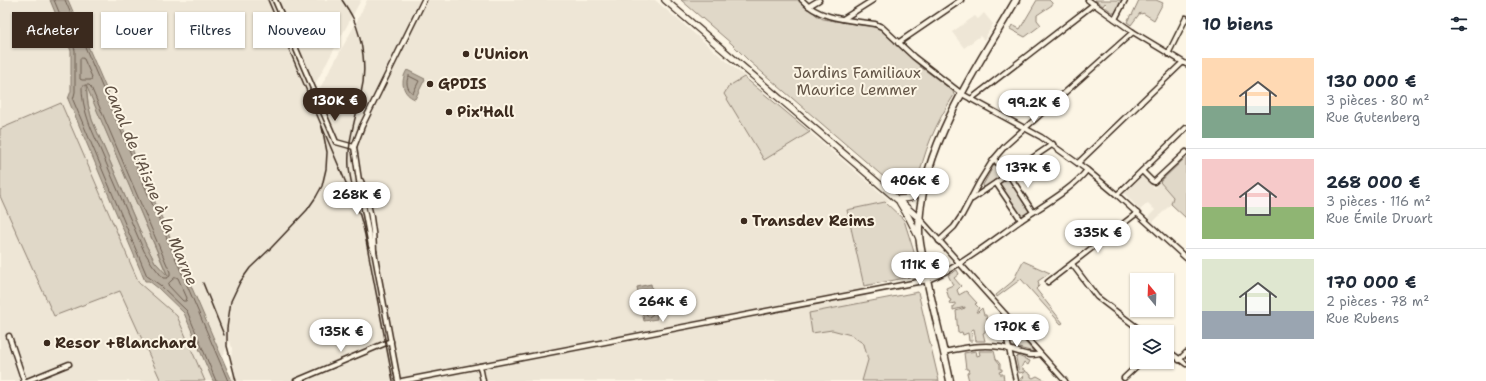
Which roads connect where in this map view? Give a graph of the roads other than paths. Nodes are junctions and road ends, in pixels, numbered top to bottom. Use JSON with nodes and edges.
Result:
{"nodes":[{"id":1,"x":275,"y":0,"type":"edge"},
{"id":2,"x":424,"y":0,"type":"edge"},
{"id":3,"x":665,"y":0,"type":"edge"},
{"id":4,"x":802,"y":0,"type":"edge"},
{"id":5,"x":819,"y":0,"type":"edge"},
{"id":6,"x":873,"y":0,"type":"edge"},
{"id":7,"x":962,"y":0,"type":"edge"},
{"id":8,"x":1016,"y":0,"type":"edge"},
{"id":9,"x":1088,"y":0,"type":"edge"},
{"id":10,"x":1125,"y":0,"type":"edge"},
{"id":11,"x":1094,"y":4,"type":"junction"},
{"id":12,"x":809,"y":6,"type":"junction"},
{"id":13,"x":1186,"y":18,"type":"edge"},
{"id":14,"x":843,"y":19,"type":"junction"},
{"id":15,"x":1115,"y":19,"type":"junction"},
{"id":16,"x":1133,"y":32,"type":"junction"},
{"id":17,"x":898,"y":43,"type":"junction"},
{"id":18,"x":1168,"y":54,"type":"junction"},
{"id":19,"x":1185,"y":63,"type":"edge"},
{"id":20,"x":959,"y":92,"type":"junction"},
{"id":21,"x":971,"y":99,"type":"junction"},
{"id":22,"x":1024,"y":128,"type":"junction"},
{"id":23,"x":1186,"y":128,"type":"edge"},
{"id":24,"x":1053,"y":144,"type":"junction"},
{"id":25,"x":354,"y":147,"type":"junction"},
{"id":26,"x":1186,"y":152,"type":"edge"},
{"id":27,"x":994,"y":159,"type":"junction"},
{"id":28,"x":1078,"y":163,"type":"junction"},
{"id":29,"x":1087,"y":170,"type":"junction"},
{"id":30,"x":1142,"y":171,"type":"junction"},
{"id":31,"x":1009,"y":174,"type":"junction"},
{"id":32,"x":996,"y":183,"type":"junction"},
{"id":33,"x":924,"y":191,"type":"junction"},
{"id":34,"x":1117,"y":195,"type":"junction"},
{"id":35,"x":898,"y":199,"type":"junction"},
{"id":36,"x":972,"y":200,"type":"junction"},
{"id":37,"x":1034,"y":212,"type":"junction"},
{"id":38,"x":1138,"y":213,"type":"junction"},
{"id":39,"x":920,"y":219,"type":"junction"},
{"id":40,"x":1021,"y":220,"type":"junction"},
{"id":41,"x":920,"y":241,"type":"junction"},
{"id":42,"x":939,"y":241,"type":"junction"},
{"id":43,"x":1186,"y":250,"type":"edge"},
{"id":44,"x":1182,"y":254,"type":"junction"},
{"id":45,"x":1186,"y":258,"type":"edge"},
{"id":46,"x":959,"y":263,"type":"junction"},
{"id":47,"x":1072,"y":264,"type":"junction"},
{"id":48,"x":928,"y":280,"type":"junction"},
{"id":49,"x":1048,"y":282,"type":"dead end"},
{"id":50,"x":1005,"y":314,"type":"junction"},
{"id":51,"x":1134,"y":325,"type":"edge"},
{"id":52,"x":9,"y":336,"type":"dead end"},
{"id":53,"x":391,"y":341,"type":"junction"},
{"id":54,"x":1009,"y":348,"type":"junction"},
{"id":55,"x":944,"y":352,"type":"junction"},
{"id":56,"x":1186,"y":353,"type":"edge"},
{"id":57,"x":1040,"y":354,"type":"junction"},
{"id":58,"x":1174,"y":356,"type":"edge"},
{"id":59,"x":1179,"y":360,"type":"junction"},
{"id":60,"x":70,"y":364,"type":"dead end"},
{"id":61,"x":1186,"y":364,"type":"edge"},
{"id":62,"x":480,"y":366,"type":"junction"},
{"id":63,"x":1134,"y":369,"type":"edge"},
{"id":64,"x":1124,"y":378,"type":"dead end"},
{"id":65,"x":26,"y":381,"type":"edge"},
{"id":66,"x":296,"y":381,"type":"edge"},
{"id":67,"x":398,"y":381,"type":"edge"},
{"id":68,"x":402,"y":381,"type":"edge"},
{"id":69,"x":482,"y":381,"type":"edge"},
{"id":70,"x":950,"y":381,"type":"edge"},
{"id":71,"x":1016,"y":381,"type":"edge"},
{"id":72,"x":1065,"y":381,"type":"edge"}],
"edges":[{"from":1,"to":25,"type":"street"},
{"from":2,"to":25,"type":"street"},
{"from":3,"to":35,"type":"street"},
{"from":4,"to":12,"type":"street"},
{"from":5,"to":12,"type":"street"},
{"from":6,"to":14,"type":"street"},
{"from":7,"to":17,"type":"street"},
{"from":8,"to":20,"type":"main road"},
{"from":9,"to":11,"type":"street"},
{"from":10,"to":15,"type":"street"},
{"from":11,"to":15,"type":"street"},
{"from":11,"to":21,"type":"street"},
{"from":12,"to":14,"type":"street"},
{"from":13,"to":18,"type":"street"},
{"from":14,"to":17,"type":"street"},
{"from":15,"to":16,"type":"street"},
{"from":16,"to":18,"type":"street"},
{"from":16,"to":22,"type":"street"},
{"from":17,"to":20,"type":"street"},
{"from":18,"to":19,"type":"street"},
{"from":19,"to":28,"type":"street"},
{"from":20,"to":21,"type":"street"},
{"from":20,"to":33,"type":"main road"},
{"from":21,"to":22,"type":"street"},
{"from":22,"to":24,"type":"street"},
{"from":22,"to":27,"type":"street"},
{"from":23,"to":30,"type":"street"},
{"from":24,"to":28,"type":"street"},
{"from":24,"to":31,"type":"street"},
{"from":25,"to":53,"type":"street"},
{"from":26,"to":30,"type":"street"},
{"from":27,"to":31,"type":"street"},
{"from":27,"to":36,"type":"street"},
{"from":28,"to":29,"type":"street"},
{"from":29,"to":34,"type":"street"},
{"from":29,"to":37,"type":"street"},
{"from":30,"to":34,"type":"street"},
{"from":31,"to":32,"type":"street"},
{"from":31,"to":37,"type":"street"},
{"from":32,"to":36,"type":"street"},
{"from":32,"to":40,"type":"street"},
{"from":33,"to":35,"type":"street"},
{"from":33,"to":39,"type":"main road"},
{"from":34,"to":38,"type":"street"},
{"from":35,"to":39,"type":"street"},
{"from":35,"to":41,"type":"street"},
{"from":36,"to":42,"type":"street"},
{"from":37,"to":40,"type":"street"},
{"from":38,"to":44,"type":"street"},
{"from":38,"to":47,"type":"street"},
{"from":39,"to":41,"type":"main road"},
{"from":39,"to":42,"type":"street"},
{"from":40,"to":46,"type":"street"},
{"from":41,"to":48,"type":"main road"},
{"from":42,"to":46,"type":"street"},
{"from":43,"to":44,"type":"street"},
{"from":44,"to":45,"type":"street"},
{"from":46,"to":48,"type":"street"},
{"from":46,"to":50,"type":"street"},
{"from":47,"to":49,"type":"street"},
{"from":47,"to":51,"type":"street"},
{"from":48,"to":55,"type":"main road"},
{"from":48,"to":62,"type":"street"},
{"from":50,"to":54,"type":"street"},
{"from":50,"to":57,"type":"street"},
{"from":52,"to":65,"type":"street"},
{"from":53,"to":66,"type":"street"},
{"from":53,"to":67,"type":"street"},
{"from":54,"to":55,"type":"street"},
{"from":54,"to":57,"type":"street"},
{"from":54,"to":71,"type":"street"},
{"from":55,"to":70,"type":"main road"},
{"from":56,"to":59,"type":"street"},
{"from":57,"to":72,"type":"street"},
{"from":58,"to":59,"type":"street"},
{"from":59,"to":61,"type":"street"},
{"from":60,"to":65,"type":"street"},
{"from":62,"to":68,"type":"street"},
{"from":62,"to":69,"type":"street"},
{"from":63,"to":64,"type":"street"}]}
